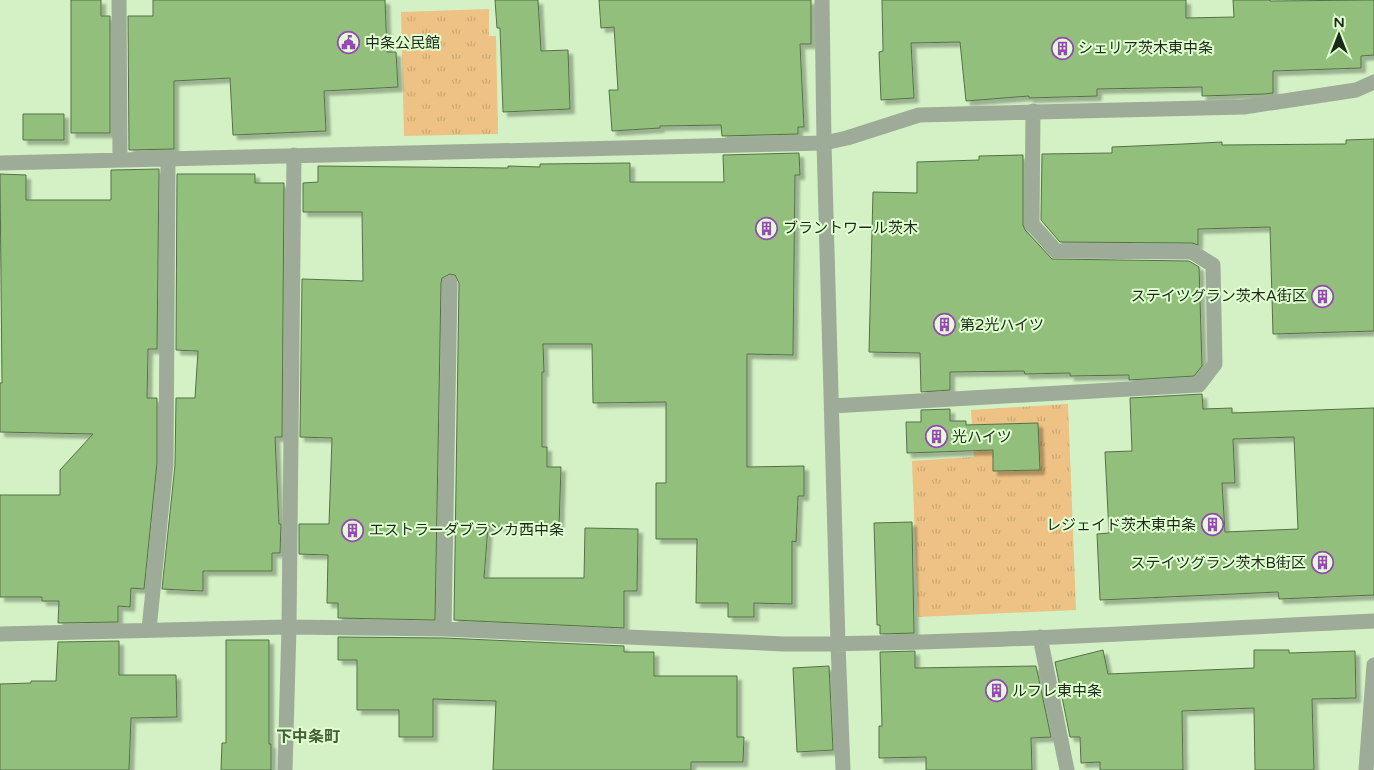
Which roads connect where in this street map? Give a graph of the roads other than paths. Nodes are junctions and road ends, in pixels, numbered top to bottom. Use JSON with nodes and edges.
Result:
{"nodes":[{"id":1,"x":119,"y":0,"type":"edge"},
{"id":2,"x":822,"y":0,"type":"edge"},
{"id":3,"x":1374,"y":82,"type":"edge"},
{"id":4,"x":1033,"y":112,"type":"junction"},
{"id":5,"x":824,"y":143,"type":"junction"},
{"id":6,"x":294,"y":155,"type":"junction"},
{"id":7,"x":168,"y":159,"type":"junction"},
{"id":8,"x":120,"y":160,"type":"junction"},
{"id":9,"x":0,"y":163,"type":"edge"},
{"id":10,"x":450,"y":283,"type":"dead end"},
{"id":11,"x":832,"y":406,"type":"junction"},
{"id":12,"x":1374,"y":620,"type":"edge"},
{"id":13,"x":289,"y":627,"type":"junction"},
{"id":14,"x":149,"y":629,"type":"junction"},
{"id":15,"x":444,"y":629,"type":"junction"},
{"id":16,"x":0,"y":634,"type":"edge"},
{"id":17,"x":1040,"y":637,"type":"junction"},
{"id":18,"x":838,"y":644,"type":"junction"},
{"id":19,"x":1374,"y":665,"type":"edge"},
{"id":20,"x":285,"y":770,"type":"edge"},
{"id":21,"x":844,"y":770,"type":"edge"},
{"id":22,"x":1067,"y":770,"type":"edge"},
{"id":23,"x":1366,"y":770,"type":"edge"}],
"edges":[{"from":1,"to":8,"type":"street"},
{"from":2,"to":5,"type":"street"},
{"from":3,"to":4,"type":"street"},
{"from":4,"to":5,"type":"street"},
{"from":4,"to":11,"type":"street"},
{"from":5,"to":6,"type":"street"},
{"from":5,"to":11,"type":"street"},
{"from":6,"to":7,"type":"street"},
{"from":6,"to":13,"type":"street"},
{"from":7,"to":8,"type":"street"},
{"from":7,"to":14,"type":"street"},
{"from":8,"to":9,"type":"street"},
{"from":10,"to":15,"type":"street"},
{"from":11,"to":18,"type":"street"},
{"from":12,"to":17,"type":"street"},
{"from":13,"to":14,"type":"street"},
{"from":13,"to":15,"type":"street"},
{"from":13,"to":20,"type":"street"},
{"from":14,"to":16,"type":"street"},
{"from":15,"to":18,"type":"street"},
{"from":17,"to":18,"type":"street"},
{"from":17,"to":22,"type":"street"},
{"from":18,"to":21,"type":"street"},
{"from":19,"to":23,"type":"street"}]}
